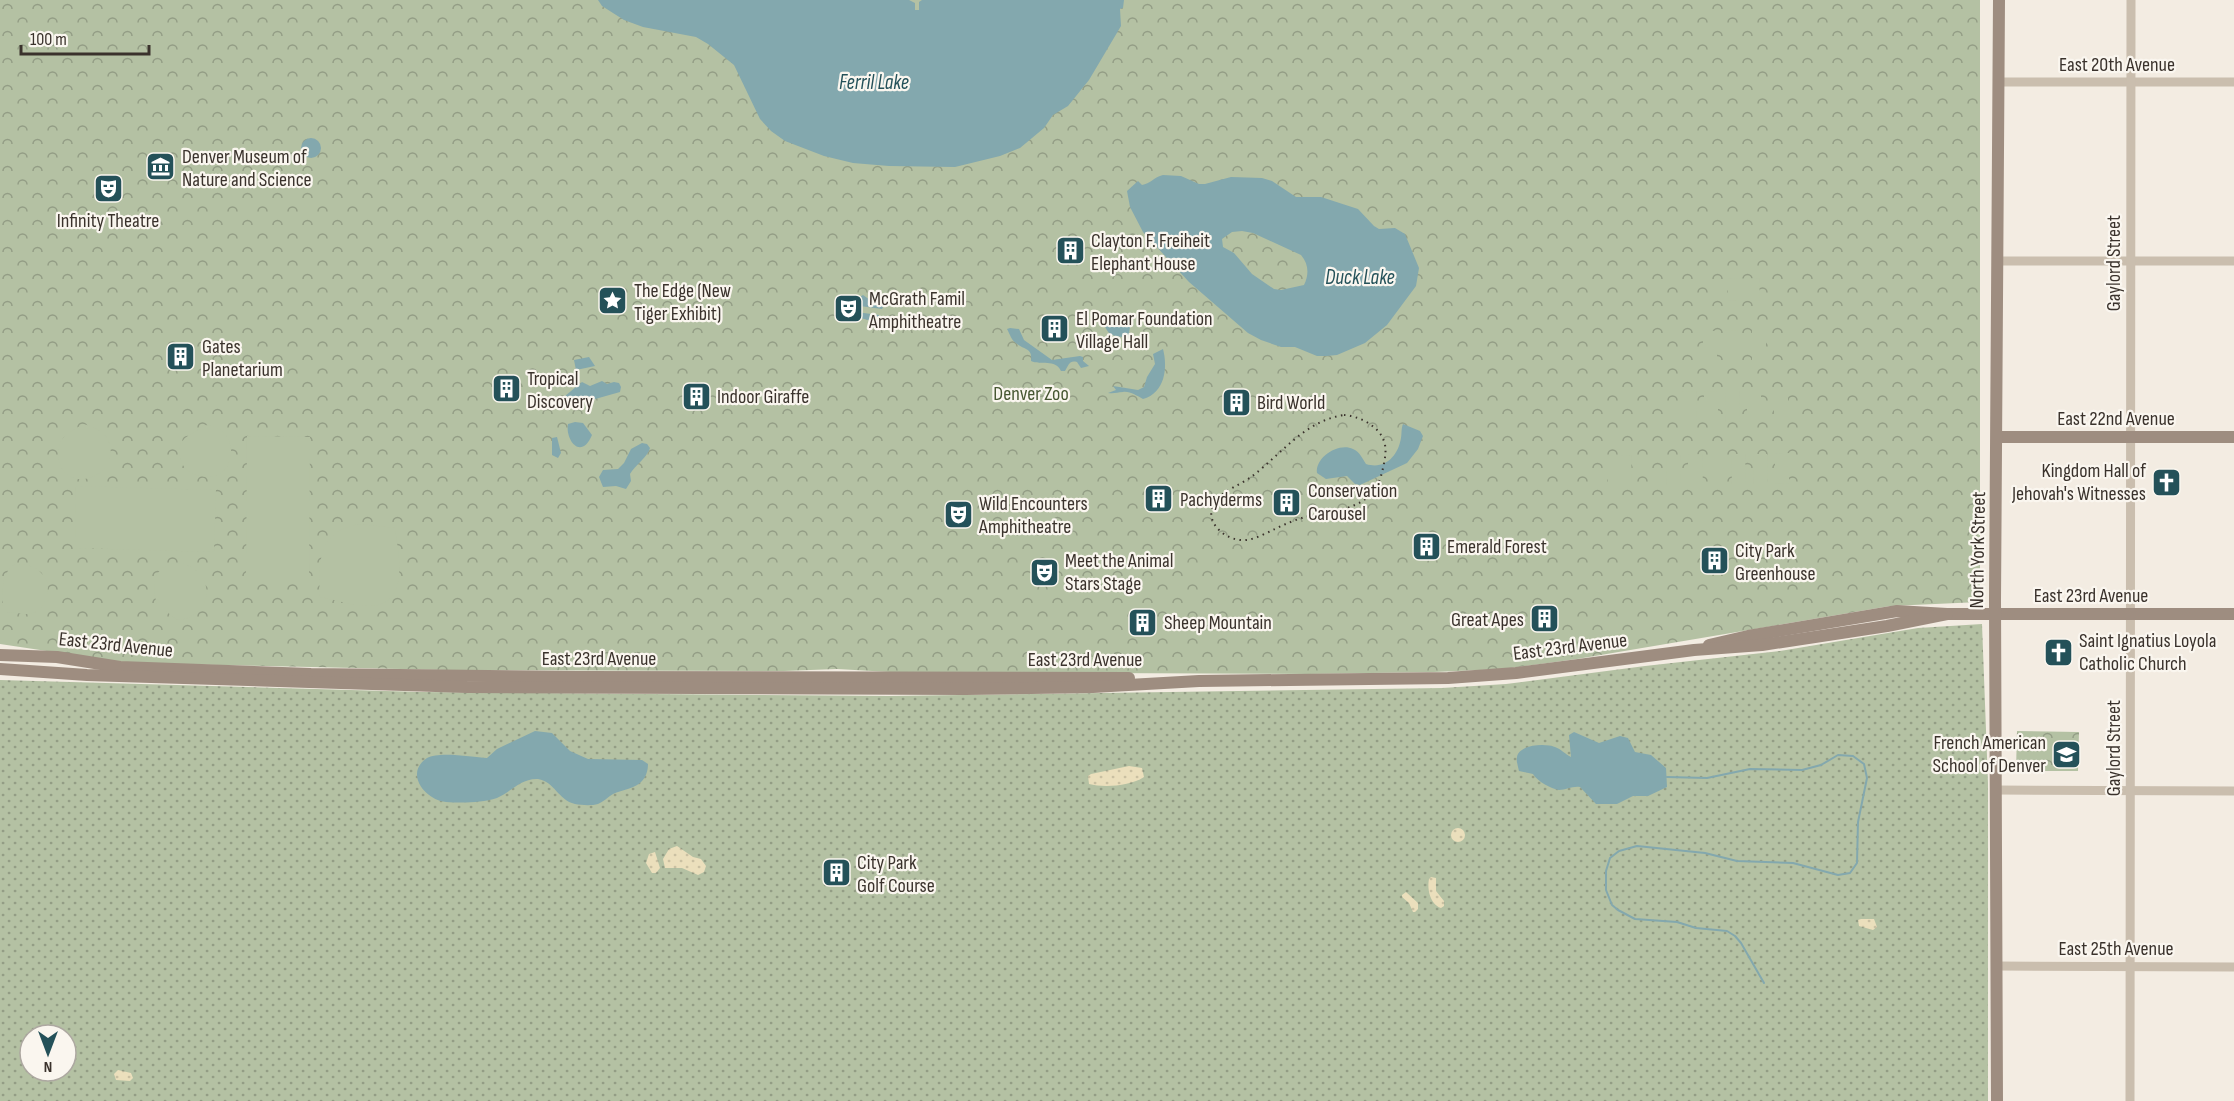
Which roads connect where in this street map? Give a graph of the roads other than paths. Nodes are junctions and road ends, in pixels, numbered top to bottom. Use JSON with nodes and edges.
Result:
{"nodes":[{"id":1,"x":1999,"y":0,"type":"edge"},
{"id":2,"x":2131,"y":0,"type":"edge"},
{"id":3,"x":1999,"y":82,"type":"junction"},
{"id":4,"x":2130,"y":82,"type":"junction"},
{"id":5,"x":2234,"y":82,"type":"edge"},
{"id":6,"x":1999,"y":261,"type":"junction"},
{"id":7,"x":2132,"y":261,"type":"junction"},
{"id":8,"x":2234,"y":261,"type":"edge"},
{"id":9,"x":1997,"y":437,"type":"junction"},
{"id":10,"x":2132,"y":437,"type":"junction"},
{"id":11,"x":2234,"y":437,"type":"edge"},
{"id":12,"x":1995,"y":614,"type":"junction"},
{"id":13,"x":2131,"y":614,"type":"junction"},
{"id":14,"x":2234,"y":614,"type":"edge"},
{"id":15,"x":0,"y":655,"type":"edge"},
{"id":16,"x":0,"y":669,"type":"edge"},
{"id":17,"x":310,"y":674,"type":"junction"},
{"id":18,"x":245,"y":681,"type":"junction"},
{"id":19,"x":1200,"y":681,"type":"junction"},
{"id":20,"x":1996,"y":790,"type":"junction"},
{"id":21,"x":2131,"y":790,"type":"junction"},
{"id":22,"x":2234,"y":791,"type":"edge"},
{"id":23,"x":1997,"y":966,"type":"junction"},
{"id":24,"x":2131,"y":966,"type":"junction"},
{"id":25,"x":2234,"y":967,"type":"edge"},
{"id":26,"x":1997,"y":1101,"type":"edge"},
{"id":27,"x":2130,"y":1101,"type":"edge"}],
"edges":[{"from":1,"to":3,"type":"main road","name":"North York Street"},
{"from":2,"to":4,"type":"street","name":"Gaylord Street"},
{"from":3,"to":4,"type":"street","name":"East 20th Avenue"},
{"from":3,"to":6,"type":"main road","name":"North York Street"},
{"from":4,"to":5,"type":"street","name":"East 20th Avenue"},
{"from":4,"to":7,"type":"street","name":"Gaylord Street"},
{"from":6,"to":7,"type":"street"},
{"from":6,"to":9,"type":"main road","name":"North York Street"},
{"from":7,"to":8,"type":"street"},
{"from":7,"to":10,"type":"street","name":"Gaylord Street"},
{"from":9,"to":10,"type":"main road","name":"East 22nd Avenue"},
{"from":9,"to":12,"type":"main road","name":"North York Street"},
{"from":10,"to":11,"type":"main road","name":"East 22nd Avenue"},
{"from":10,"to":13,"type":"street","name":"Gaylord Street"},
{"from":12,"to":13,"type":"main road","name":"East 23rd Avenue"},
{"from":12,"to":19,"type":"main road","name":"East 23rd Avenue"},
{"from":12,"to":20,"type":"main road","name":"North York Street"},
{"from":13,"to":14,"type":"main road","name":"East 23rd Avenue"},
{"from":13,"to":21,"type":"street","name":"Gaylord Street"},
{"from":15,"to":17,"type":"main road","name":"East 23rd Avenue"},
{"from":16,"to":18,"type":"main road","name":"East 23rd Avenue"},
{"from":17,"to":18,"type":"main road"},
{"from":17,"to":19,"type":"main road","name":"East 23rd Avenue"},
{"from":18,"to":19,"type":"main road","name":"East 23rd Avenue"},
{"from":20,"to":21,"type":"street"},
{"from":20,"to":23,"type":"main road","name":"North York Street"},
{"from":21,"to":22,"type":"street"},
{"from":21,"to":24,"type":"street","name":"Gaylord Street"},
{"from":23,"to":24,"type":"street","name":"East 25th Avenue"},
{"from":23,"to":26,"type":"main road","name":"North York Street"},
{"from":24,"to":25,"type":"street","name":"East 25th Avenue"},
{"from":24,"to":27,"type":"street","name":"Gaylord Street"}]}
